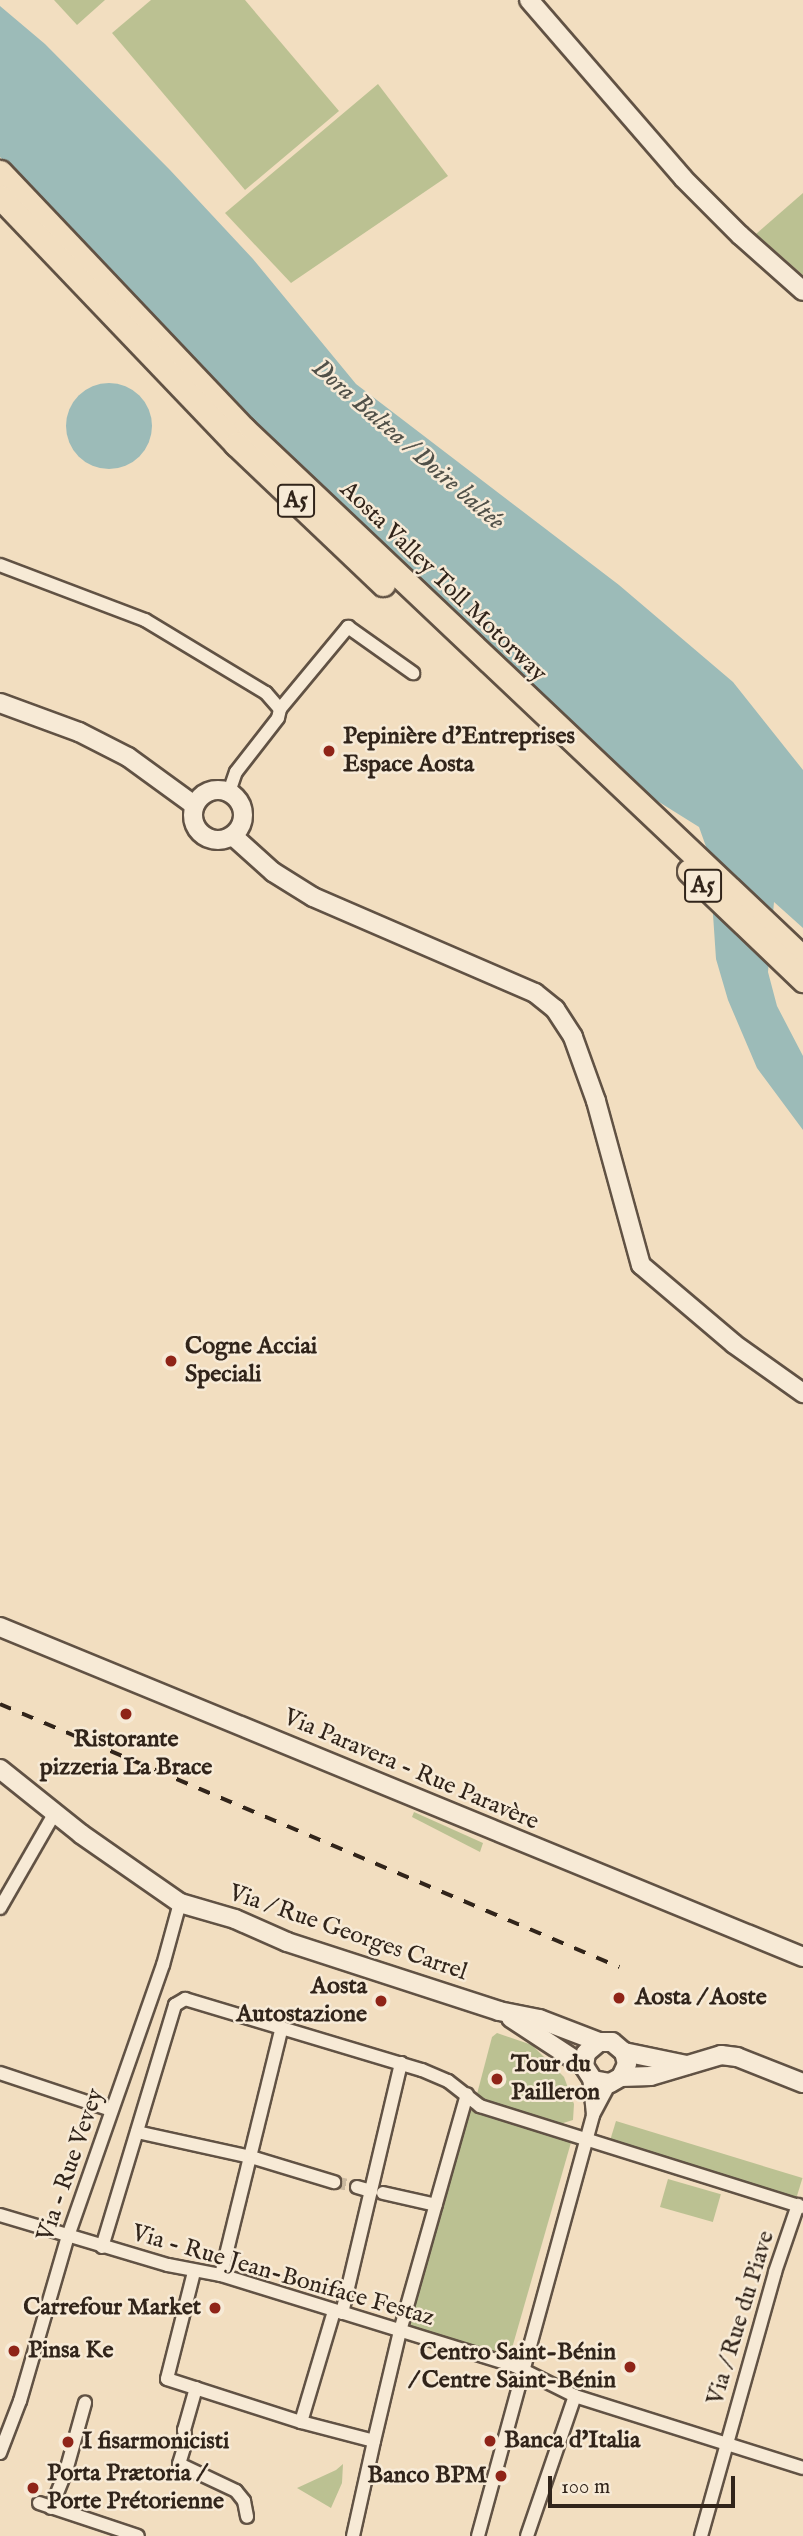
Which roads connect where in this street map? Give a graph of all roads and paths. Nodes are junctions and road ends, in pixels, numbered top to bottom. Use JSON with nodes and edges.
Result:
{"nodes":[{"id":1,"x":529,"y":0,"type":"edge"},
{"id":2,"x":0,"y":172,"type":"edge"},
{"id":3,"x":0,"y":197,"type":"edge"},
{"id":4,"x":803,"y":290,"type":"edge"},
{"id":5,"x":0,"y":565,"type":"edge"},
{"id":6,"x":413,"y":673,"type":"dead end"},
{"id":7,"x":0,"y":703,"type":"edge"},
{"id":8,"x":280,"y":709,"type":"junction"},
{"id":9,"x":229,"y":792,"type":"junction"},
{"id":10,"x":194,"y":805,"type":"junction"},
{"id":11,"x":233,"y":836,"type":"junction"},
{"id":12,"x":803,"y":958,"type":"edge"},
{"id":13,"x":803,"y":980,"type":"edge"},
{"id":14,"x":803,"y":1393,"type":"edge"},
{"id":15,"x":0,"y":1627,"type":"edge"},
{"id":16,"x":0,"y":1769,"type":"edge"},
{"id":17,"x":54,"y":1814,"type":"junction"},
{"id":18,"x":180,"y":1903,"type":"junction"},
{"id":19,"x":0,"y":1908,"type":"edge"},
{"id":20,"x":803,"y":1957,"type":"edge"},
{"id":21,"x":499,"y":2011,"type":"junction"},
{"id":22,"x":282,"y":2027,"type":"junction"},
{"id":23,"x":599,"y":2042,"type":"junction"},
{"id":24,"x":624,"y":2052,"type":"junction"},
{"id":25,"x":401,"y":2063,"type":"junction"},
{"id":26,"x":687,"y":2065,"type":"junction"},
{"id":27,"x":586,"y":2071,"type":"junction"},
{"id":28,"x":0,"y":2073,"type":"edge"},
{"id":29,"x":616,"y":2080,"type":"junction"},
{"id":30,"x":803,"y":2083,"type":"edge"},
{"id":31,"x":467,"y":2094,"type":"junction"},
{"id":32,"x":111,"y":2110,"type":"junction"},
{"id":33,"x":593,"y":2115,"type":"junction"},
{"id":34,"x":137,"y":2132,"type":"junction"},
{"id":35,"x":586,"y":2141,"type":"junction"},
{"id":36,"x":251,"y":2157,"type":"junction"},
{"id":37,"x":331,"y":2181,"type":"tunnel mouth"},
{"id":38,"x":357,"y":2187,"type":"tunnel mouth"},
{"id":39,"x":377,"y":2192,"type":"junction"},
{"id":40,"x":436,"y":2205,"type":"junction"},
{"id":41,"x":800,"y":2206,"type":"edge"},
{"id":42,"x":0,"y":2216,"type":"edge"},
{"id":43,"x":68,"y":2236,"type":"junction"},
{"id":44,"x":102,"y":2247,"type":"junction"},
{"id":45,"x":194,"y":2273,"type":"junction"},
{"id":46,"x":221,"y":2275,"type":"junction"},
{"id":47,"x":338,"y":2312,"type":"junction"},
{"id":48,"x":400,"y":2331,"type":"junction"},
{"id":49,"x":522,"y":2368,"type":"junction"},
{"id":50,"x":197,"y":2388,"type":"junction"},
{"id":51,"x":575,"y":2396,"type":"junction"},
{"id":52,"x":85,"y":2403,"type":"dead end"},
{"id":53,"x":301,"y":2422,"type":"junction"},
{"id":54,"x":374,"y":2441,"type":"junction"},
{"id":55,"x":725,"y":2444,"type":"junction"},
{"id":56,"x":0,"y":2453,"type":"edge"},
{"id":57,"x":803,"y":2468,"type":"edge"},
{"id":58,"x":247,"y":2517,"type":"dead end"},
{"id":59,"x":138,"y":2536,"type":"edge"},
{"id":60,"x":353,"y":2536,"type":"edge"},
{"id":61,"x":478,"y":2536,"type":"edge"},
{"id":62,"x":527,"y":2536,"type":"edge"},
{"id":63,"x":701,"y":2536,"type":"edge"}],
"edges":[{"from":1,"to":4,"type":"street"},
{"from":2,"to":12,"type":"highway","name":"Aosta Valley Toll Motorway","number":"A5"},
{"from":3,"to":13,"type":"highway","name":"Aosta Valley Toll Motorway","number":"A5"},
{"from":5,"to":8,"type":"street"},
{"from":6,"to":8,"type":"street"},
{"from":7,"to":10,"type":"street"},
{"from":8,"to":9,"type":"street"},
{"from":9,"to":10,"type":"street"},
{"from":9,"to":11,"type":"street"},
{"from":10,"to":11,"type":"street"},
{"from":11,"to":14,"type":"street"},
{"from":15,"to":20,"type":"street","name":"Via Paravera - Rue Paravère"},
{"from":16,"to":17,"type":"street","name":"Via / Rue Georges Carrel"},
{"from":17,"to":18,"type":"street","name":"Via / Rue Georges Carrel"},
{"from":17,"to":19,"type":"street"},
{"from":18,"to":21,"type":"street","name":"Via / Rue Georges Carrel"},
{"from":18,"to":32,"type":"street","name":"Via - Rue Vevey"},
{"from":21,"to":23,"type":"street"},
{"from":21,"to":27,"type":"street"},
{"from":22,"to":25,"type":"street"},
{"from":22,"to":34,"type":"street"},
{"from":22,"to":36,"type":"street"},
{"from":23,"to":24,"type":"street"},
{"from":23,"to":27,"type":"street"},
{"from":24,"to":26,"type":"street"},
{"from":24,"to":29,"type":"street"},
{"from":25,"to":31,"type":"street"},
{"from":25,"to":39,"type":"street"},
{"from":26,"to":29,"type":"street"},
{"from":26,"to":30,"type":"street"},
{"from":27,"to":29,"type":"street"},
{"from":27,"to":33,"type":"street"},
{"from":28,"to":32,"type":"street"},
{"from":29,"to":33,"type":"street"},
{"from":31,"to":35,"type":"street"},
{"from":31,"to":40,"type":"street"},
{"from":32,"to":43,"type":"street","name":"Via - Rue Vevey"},
{"from":33,"to":35,"type":"street"},
{"from":34,"to":36,"type":"street"},
{"from":34,"to":44,"type":"street"},
{"from":35,"to":41,"type":"street"},
{"from":35,"to":49,"type":"street"},
{"from":36,"to":37,"type":"street"},
{"from":36,"to":46,"type":"street"},
{"from":38,"to":39,"type":"street"},
{"from":39,"to":40,"type":"street"},
{"from":39,"to":47,"type":"street"},
{"from":40,"to":48,"type":"street"},
{"from":41,"to":55,"type":"street","name":"Via / Rue du Piave"},
{"from":42,"to":43,"type":"street","name":"Via - Rue Jean-Boniface Festaz"},
{"from":43,"to":44,"type":"street","name":"Via - Rue Jean-Boniface Festaz"},
{"from":43,"to":56,"type":"street","name":"Via - Rue Vevey"},
{"from":44,"to":45,"type":"street","name":"Via - Rue Jean-Boniface Festaz"},
{"from":45,"to":46,"type":"street","name":"Via - Rue Jean-Boniface Festaz"},
{"from":45,"to":50,"type":"street"},
{"from":46,"to":47,"type":"street","name":"Via - Rue Jean-Boniface Festaz"},
{"from":47,"to":48,"type":"street","name":"Via - Rue Jean-Boniface Festaz"},
{"from":47,"to":53,"type":"street"},
{"from":48,"to":49,"type":"street","name":"Via - Rue Jean-Boniface Festaz"},
{"from":48,"to":54,"type":"street"},
{"from":49,"to":51,"type":"street","name":"Via - Rue Jean-Boniface Festaz"},
{"from":49,"to":61,"type":"street"},
{"from":50,"to":53,"type":"street"},
{"from":50,"to":58,"type":"street"},
{"from":51,"to":55,"type":"street","name":"Via - Rue Jean-Boniface Festaz"},
{"from":51,"to":62,"type":"street"},
{"from":52,"to":59,"type":"street"},
{"from":53,"to":54,"type":"street"},
{"from":54,"to":60,"type":"street"},
{"from":55,"to":57,"type":"street","name":"Via - Rue Jean-Boniface Festaz"},
{"from":55,"to":63,"type":"street","name":"Via / Rue du Piave"}]}
